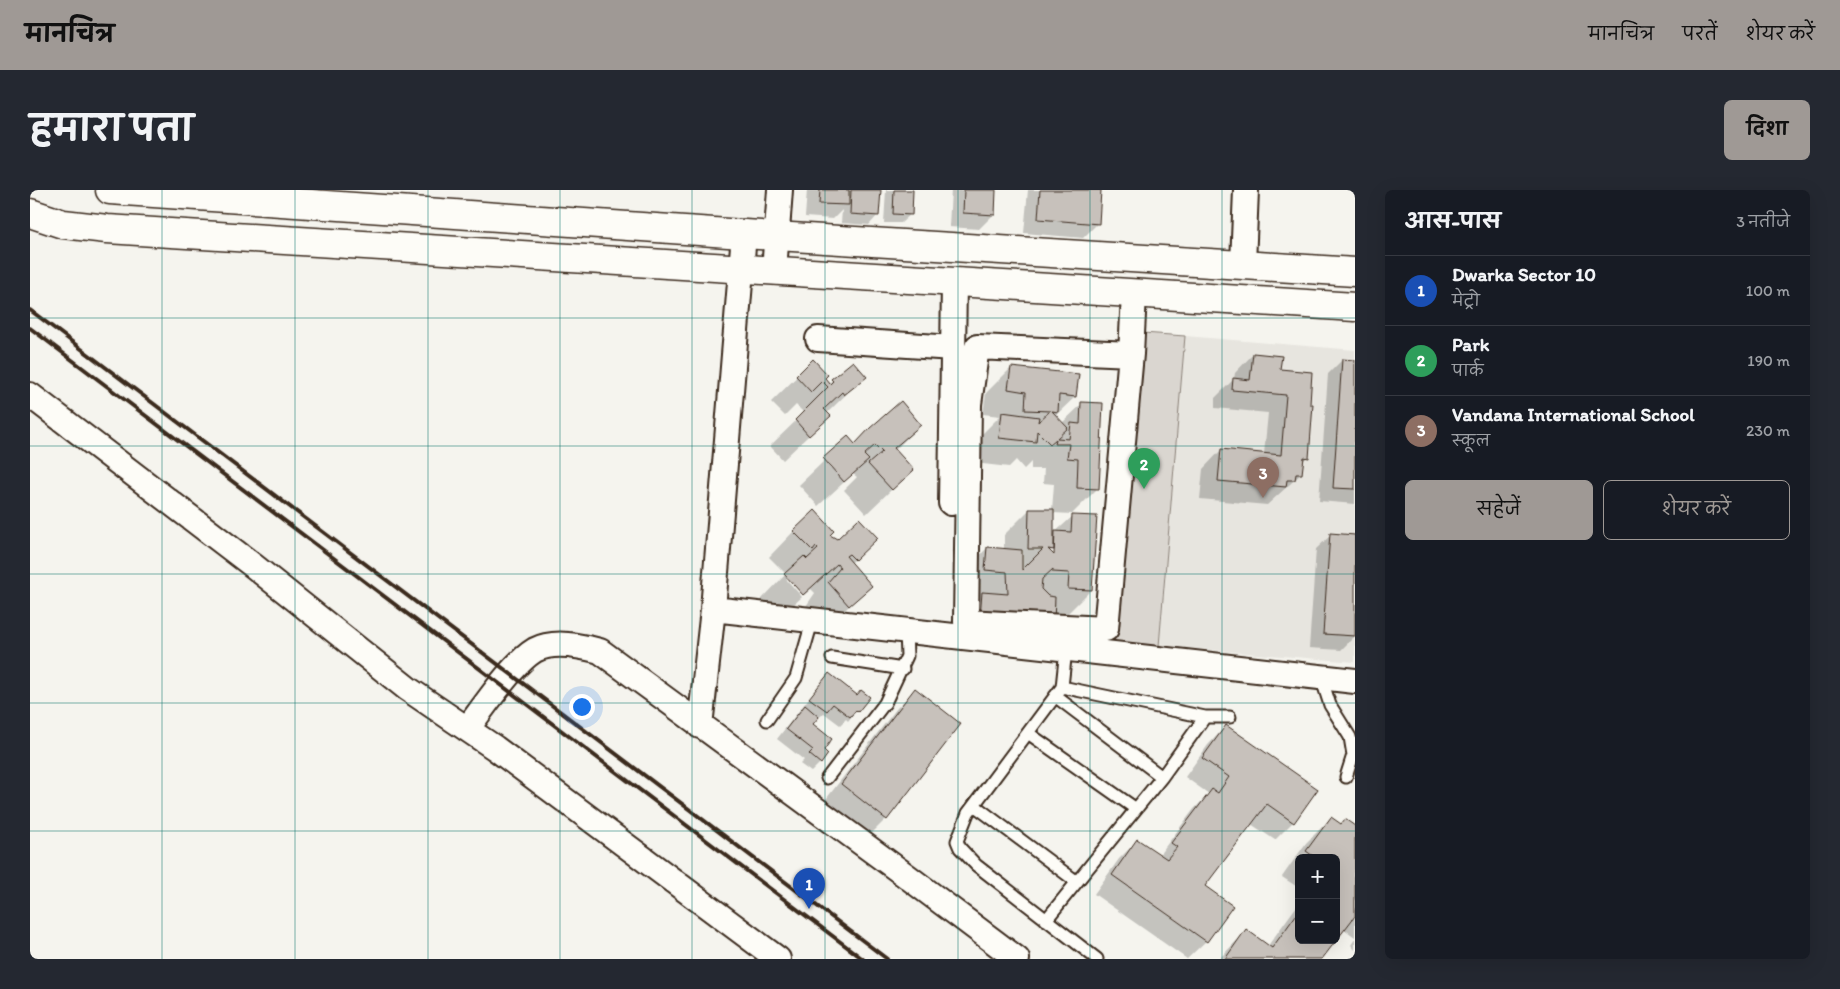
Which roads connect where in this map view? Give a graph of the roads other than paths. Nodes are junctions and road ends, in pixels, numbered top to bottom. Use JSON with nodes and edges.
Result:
{"nodes":[{"id":1,"x":110,"y":190,"type":"edge"},
{"id":2,"x":780,"y":190,"type":"edge"},
{"id":3,"x":1246,"y":190,"type":"edge"},
{"id":4,"x":269,"y":195,"type":"edge"},
{"id":5,"x":30,"y":214,"type":"edge"},
{"id":6,"x":744,"y":234,"type":"junction"},
{"id":7,"x":777,"y":236,"type":"junction"},
{"id":8,"x":1243,"y":264,"type":"junction"},
{"id":9,"x":741,"y":268,"type":"junction"},
{"id":10,"x":774,"y":271,"type":"junction"},
{"id":11,"x":1355,"y":272,"type":"edge"},
{"id":12,"x":954,"y":282,"type":"junction"},
{"id":13,"x":1134,"y":294,"type":"junction"},
{"id":14,"x":1355,"y":307,"type":"edge"},
{"id":15,"x":818,"y":338,"type":"dead end"},
{"id":16,"x":953,"y":348,"type":"junction"},
{"id":17,"x":1131,"y":354,"type":"junction"},
{"id":18,"x":30,"y":394,"type":"edge"},
{"id":19,"x":950,"y":605,"type":"dead end"},
{"id":20,"x":713,"y":609,"type":"junction"},
{"id":21,"x":812,"y":622,"type":"junction"},
{"id":22,"x":906,"y":631,"type":"junction"},
{"id":23,"x":832,"y":658,"type":"dead end"},
{"id":24,"x":1065,"y":659,"type":"junction"},
{"id":25,"x":903,"y":668,"type":"junction"},
{"id":26,"x":1321,"y":677,"type":"junction"},
{"id":27,"x":1355,"y":681,"type":"edge"},
{"id":28,"x":1059,"y":692,"type":"junction"},
{"id":29,"x":1205,"y":717,"type":"junction"},
{"id":30,"x":1230,"y":717,"type":"dead end"},
{"id":31,"x":767,"y":720,"type":"dead end"},
{"id":32,"x":700,"y":726,"type":"junction"},
{"id":33,"x":467,"y":729,"type":"junction"},
{"id":34,"x":1028,"y":733,"type":"junction"},
{"id":35,"x":1162,"y":777,"type":"junction"},
{"id":36,"x":1346,"y":777,"type":"dead end"},
{"id":37,"x":827,"y":778,"type":"dead end"},
{"id":38,"x":974,"y":806,"type":"junction"},
{"id":39,"x":1136,"y":809,"type":"junction"},
{"id":40,"x":1077,"y":882,"type":"junction"},
{"id":41,"x":1046,"y":920,"type":"junction"},
{"id":42,"x":778,"y":959,"type":"edge"},
{"id":43,"x":1017,"y":959,"type":"edge"},
{"id":44,"x":1097,"y":959,"type":"edge"}],
"edges":[{"from":1,"to":4,"type":"street"},
{"from":2,"to":7,"type":"street"},
{"from":3,"to":8,"type":"street"},
{"from":4,"to":6,"type":"street"},
{"from":5,"to":9,"type":"street"},
{"from":6,"to":7,"type":"street"},
{"from":6,"to":9,"type":"street"},
{"from":7,"to":8,"type":"street"},
{"from":7,"to":10,"type":"street"},
{"from":8,"to":11,"type":"street"},
{"from":9,"to":10,"type":"street"},
{"from":9,"to":20,"type":"street"},
{"from":10,"to":12,"type":"street"},
{"from":12,"to":13,"type":"street"},
{"from":12,"to":16,"type":"street"},
{"from":13,"to":14,"type":"street"},
{"from":13,"to":17,"type":"street"},
{"from":15,"to":16,"type":"street"},
{"from":16,"to":19,"type":"street"},
{"from":17,"to":17,"type":"street"},
{"from":18,"to":33,"type":"street"},
{"from":20,"to":21,"type":"street"},
{"from":20,"to":32,"type":"street"},
{"from":21,"to":22,"type":"street"},
{"from":21,"to":31,"type":"lane"},
{"from":22,"to":24,"type":"street"},
{"from":22,"to":25,"type":"lane"},
{"from":23,"to":25,"type":"lane"},
{"from":24,"to":26,"type":"street"},
{"from":24,"to":28,"type":"lane"},
{"from":25,"to":37,"type":"lane"},
{"from":26,"to":27,"type":"street"},
{"from":26,"to":36,"type":"lane"},
{"from":28,"to":29,"type":"lane"},
{"from":28,"to":34,"type":"lane"},
{"from":28,"to":35,"type":"lane"},
{"from":29,"to":30,"type":"lane"},
{"from":29,"to":35,"type":"lane"},
{"from":32,"to":33,"type":"street"},
{"from":32,"to":43,"type":"street"},
{"from":33,"to":42,"type":"street"},
{"from":34,"to":38,"type":"lane"},
{"from":34,"to":39,"type":"lane"},
{"from":35,"to":39,"type":"lane"},
{"from":38,"to":40,"type":"lane"},
{"from":38,"to":41,"type":"lane"},
{"from":39,"to":40,"type":"lane"},
{"from":40,"to":41,"type":"lane"},
{"from":41,"to":44,"type":"lane"}]}
